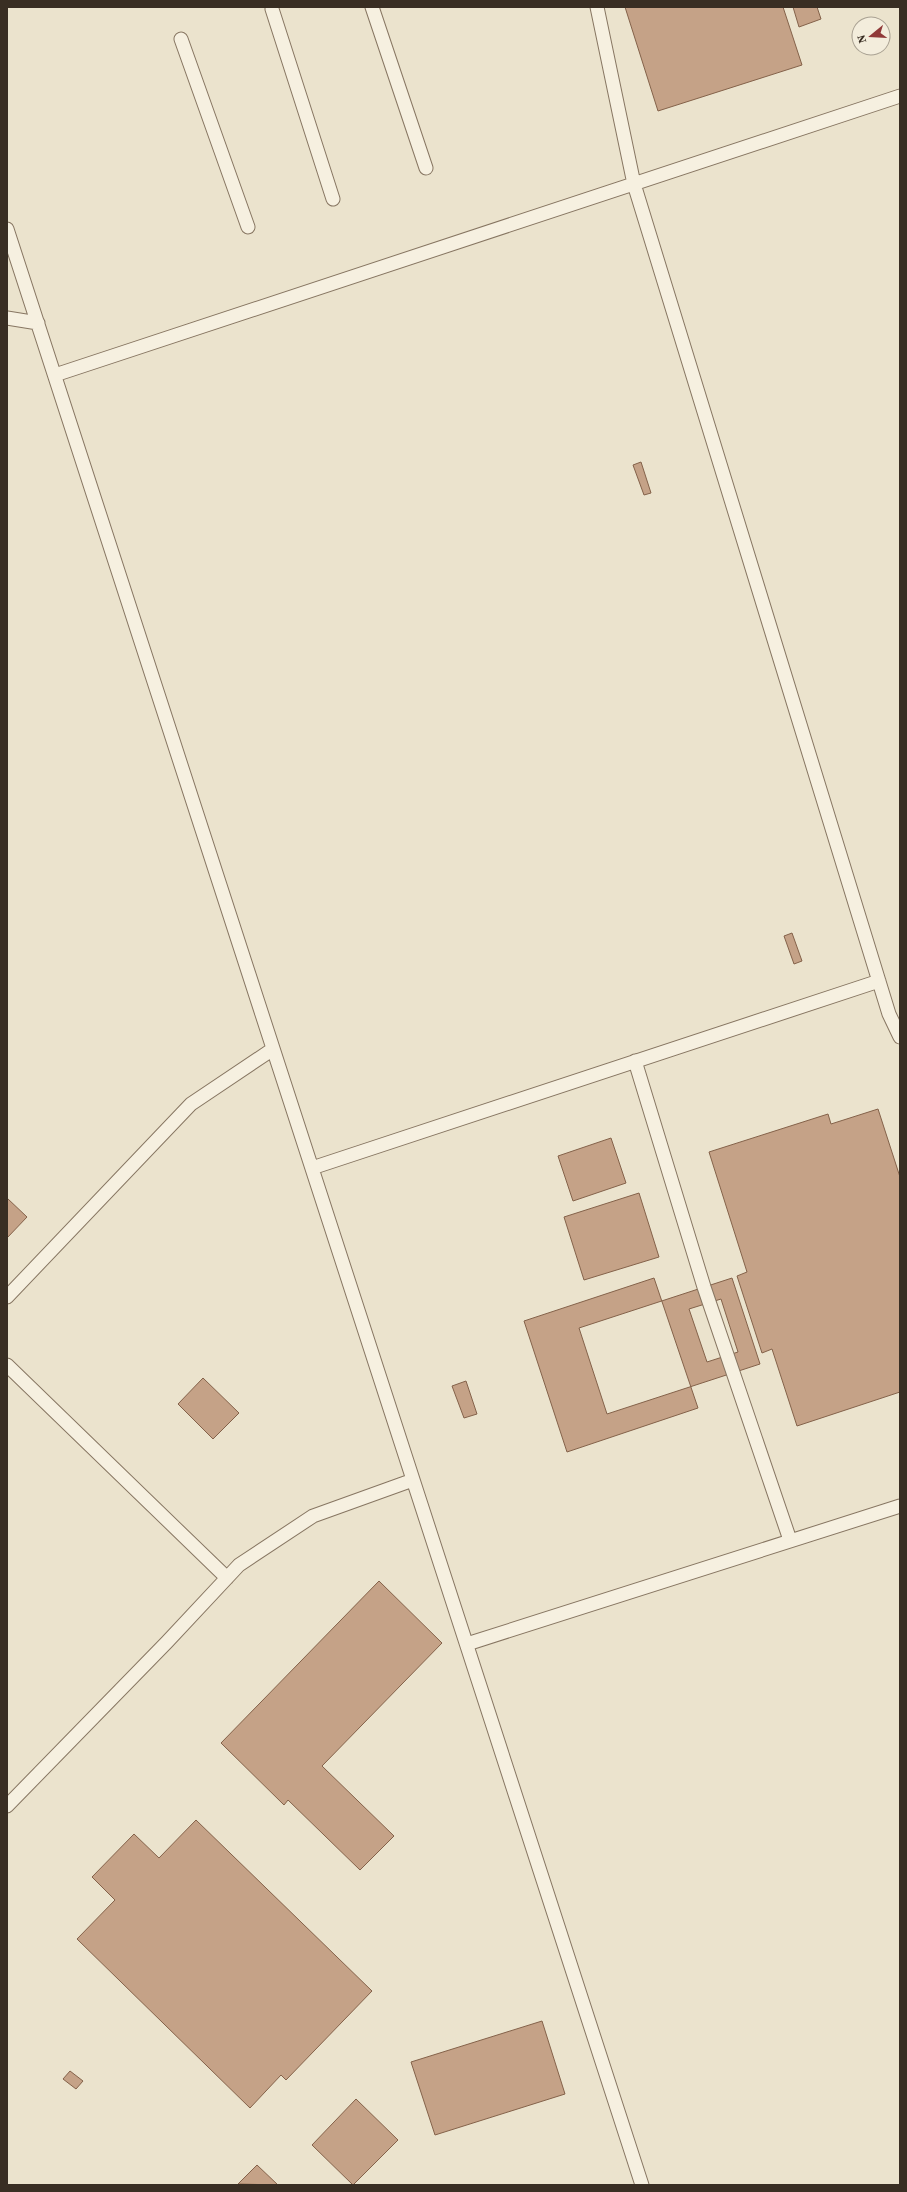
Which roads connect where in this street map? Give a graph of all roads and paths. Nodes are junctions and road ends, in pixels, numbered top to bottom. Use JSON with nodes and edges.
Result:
{"nodes":[{"id":1,"x":372,"y":7,"type":"edge"},
{"id":2,"x":597,"y":7,"type":"edge"},
{"id":3,"x":272,"y":9,"type":"dead end"},
{"id":4,"x":181,"y":39,"type":"dead end"},
{"id":5,"x":900,"y":96,"type":"edge"},
{"id":6,"x":426,"y":168,"type":"dead end"},
{"id":7,"x":634,"y":184,"type":"junction"},
{"id":8,"x":333,"y":199,"type":"dead end"},
{"id":9,"x":248,"y":227,"type":"dead end"},
{"id":10,"x":7,"y":229,"type":"edge"},
{"id":11,"x":7,"y":318,"type":"edge"},
{"id":12,"x":38,"y":324,"type":"junction"},
{"id":13,"x":55,"y":375,"type":"junction"},
{"id":14,"x":880,"y":981,"type":"junction"},
{"id":15,"x":900,"y":1037,"type":"edge"},
{"id":16,"x":273,"y":1049,"type":"junction"},
{"id":17,"x":635,"y":1062,"type":"junction"},
{"id":18,"x":312,"y":1168,"type":"junction"},
{"id":19,"x":7,"y":1297,"type":"edge"},
{"id":20,"x":7,"y":1365,"type":"edge"},
{"id":21,"x":413,"y":1480,"type":"junction"},
{"id":22,"x":900,"y":1506,"type":"edge"},
{"id":23,"x":790,"y":1540,"type":"junction"},
{"id":24,"x":227,"y":1578,"type":"junction"},
{"id":25,"x":467,"y":1644,"type":"junction"},
{"id":26,"x":7,"y":1806,"type":"edge"},
{"id":27,"x":642,"y":2185,"type":"edge"}],
"edges":[{"from":1,"to":6,"type":"lane"},
{"from":2,"to":7,"type":"lane"},
{"from":3,"to":8,"type":"lane"},
{"from":4,"to":9,"type":"lane"},
{"from":5,"to":7,"type":"lane"},
{"from":7,"to":13,"type":"lane"},
{"from":7,"to":14,"type":"lane"},
{"from":10,"to":12,"type":"lane"},
{"from":11,"to":12,"type":"lane"},
{"from":12,"to":13,"type":"lane"},
{"from":13,"to":16,"type":"lane"},
{"from":14,"to":15,"type":"lane"},
{"from":14,"to":17,"type":"lane"},
{"from":16,"to":18,"type":"lane"},
{"from":16,"to":19,"type":"lane"},
{"from":17,"to":18,"type":"lane"},
{"from":17,"to":23,"type":"lane"},
{"from":18,"to":21,"type":"lane"},
{"from":20,"to":24,"type":"lane"},
{"from":21,"to":24,"type":"lane"},
{"from":21,"to":25,"type":"lane"},
{"from":22,"to":23,"type":"lane"},
{"from":23,"to":25,"type":"lane"},
{"from":24,"to":26,"type":"lane"},
{"from":25,"to":27,"type":"lane"}]}
